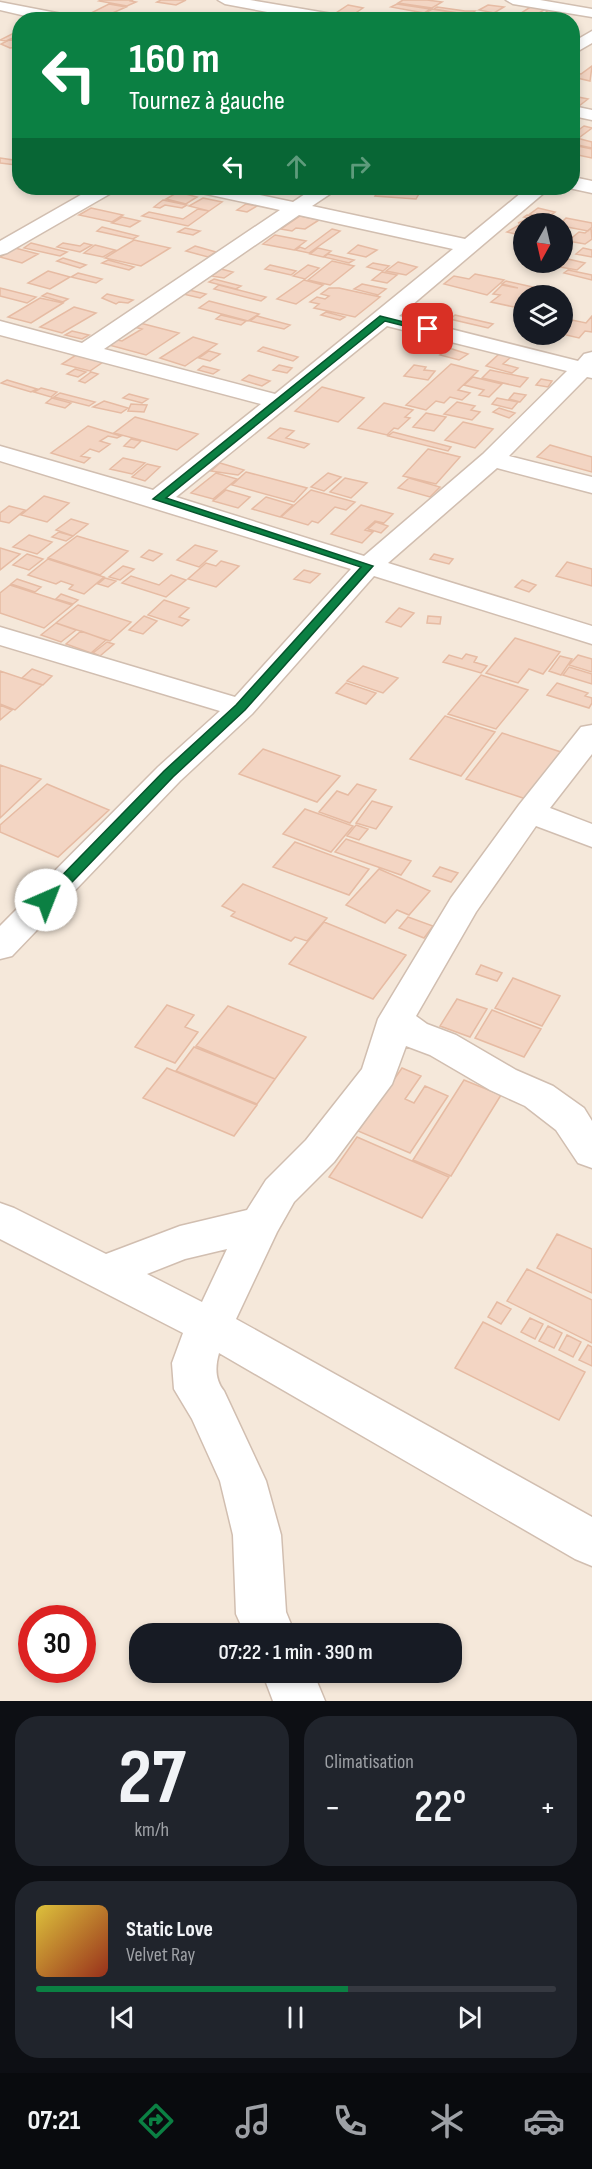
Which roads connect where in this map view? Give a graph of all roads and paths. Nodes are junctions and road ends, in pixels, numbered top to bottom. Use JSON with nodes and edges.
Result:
{"nodes":[{"id":1,"x":31,"y":0,"type":"edge"},
{"id":2,"x":225,"y":0,"type":"edge"},
{"id":3,"x":513,"y":0,"type":"edge"},
{"id":4,"x":329,"y":5,"type":"dead end"},
{"id":5,"x":5,"y":7,"type":"edge"},
{"id":6,"x":29,"y":12,"type":"edge"},
{"id":7,"x":282,"y":12,"type":"edge"},
{"id":8,"x":316,"y":12,"type":"edge"},
{"id":9,"x":592,"y":13,"type":"edge"},
{"id":10,"x":592,"y":36,"type":"edge"},
{"id":11,"x":580,"y":50,"type":"edge"},
{"id":12,"x":94,"y":195,"type":"edge"},
{"id":13,"x":236,"y":195,"type":"edge"},
{"id":14,"x":315,"y":195,"type":"edge"},
{"id":15,"x":530,"y":195,"type":"edge"},
{"id":16,"x":294,"y":208,"type":"junction"},
{"id":17,"x":468,"y":246,"type":"junction"},
{"id":18,"x":0,"y":249,"type":"edge"},
{"id":19,"x":383,"y":318,"type":"junction"},
{"id":20,"x":0,"y":328,"type":"edge"},
{"id":21,"x":87,"y":350,"type":"junction"},
{"id":22,"x":589,"y":366,"type":"edge"},
{"id":23,"x":279,"y":402,"type":"junction"},
{"id":24,"x":0,"y":453,"type":"edge"},
{"id":25,"x":492,"y":459,"type":"junction"},
{"id":26,"x":592,"y":485,"type":"edge"},
{"id":27,"x":158,"y":499,"type":"junction"},
{"id":28,"x":368,"y":566,"type":"junction"},
{"id":29,"x":592,"y":635,"type":"edge"},
{"id":30,"x":0,"y":636,"type":"edge"},
{"id":31,"x":241,"y":708,"type":"junction"},
{"id":32,"x":592,"y":734,"type":"edge"},
{"id":33,"x":530,"y":812,"type":"junction"},
{"id":34,"x":592,"y":836,"type":"edge"},
{"id":35,"x":0,"y":947,"type":"edge"},
{"id":36,"x":396,"y":1019,"type":"junction"},
{"id":37,"x":592,"y":1152,"type":"edge"},
{"id":38,"x":0,"y":1220,"type":"edge"},
{"id":39,"x":260,"y":1224,"type":"junction"},
{"id":40,"x":104,"y":1273,"type":"junction"},
{"id":41,"x":211,"y":1327,"type":"junction"},
{"id":42,"x":592,"y":1544,"type":"edge"},
{"id":43,"x":265,"y":1623,"type":"edge"},
{"id":44,"x":292,"y":1683,"type":"edge"},
{"id":45,"x":299,"y":1701,"type":"edge"}],
"edges":[{"from":1,"to":5,"type":"street"},
{"from":2,"to":7,"type":"street"},
{"from":3,"to":9,"type":"street"},
{"from":4,"to":8,"type":"street"},
{"from":5,"to":6,"type":"street"},
{"from":10,"to":11,"type":"street"},
{"from":12,"to":18,"type":"street"},
{"from":13,"to":16,"type":"street"},
{"from":14,"to":16,"type":"street"},
{"from":15,"to":17,"type":"street"},
{"from":16,"to":17,"type":"street"},
{"from":16,"to":21,"type":"street"},
{"from":17,"to":19,"type":"street"},
{"from":19,"to":22,"type":"street"},
{"from":19,"to":23,"type":"street"},
{"from":20,"to":21,"type":"street"},
{"from":21,"to":23,"type":"street"},
{"from":22,"to":25,"type":"street"},
{"from":23,"to":27,"type":"street"},
{"from":24,"to":27,"type":"street"},
{"from":25,"to":26,"type":"street"},
{"from":25,"to":28,"type":"street"},
{"from":27,"to":28,"type":"street"},
{"from":28,"to":29,"type":"street"},
{"from":28,"to":31,"type":"street"},
{"from":30,"to":31,"type":"street"},
{"from":31,"to":35,"type":"street"},
{"from":32,"to":33,"type":"street"},
{"from":33,"to":34,"type":"street"},
{"from":33,"to":36,"type":"street"},
{"from":36,"to":37,"type":"street"},
{"from":36,"to":39,"type":"street"},
{"from":38,"to":40,"type":"street"},
{"from":39,"to":40,"type":"street"},
{"from":39,"to":41,"type":"street"},
{"from":40,"to":41,"type":"street"},
{"from":41,"to":42,"type":"street"},
{"from":41,"to":43,"type":"street"},
{"from":44,"to":45,"type":"street"}]}
